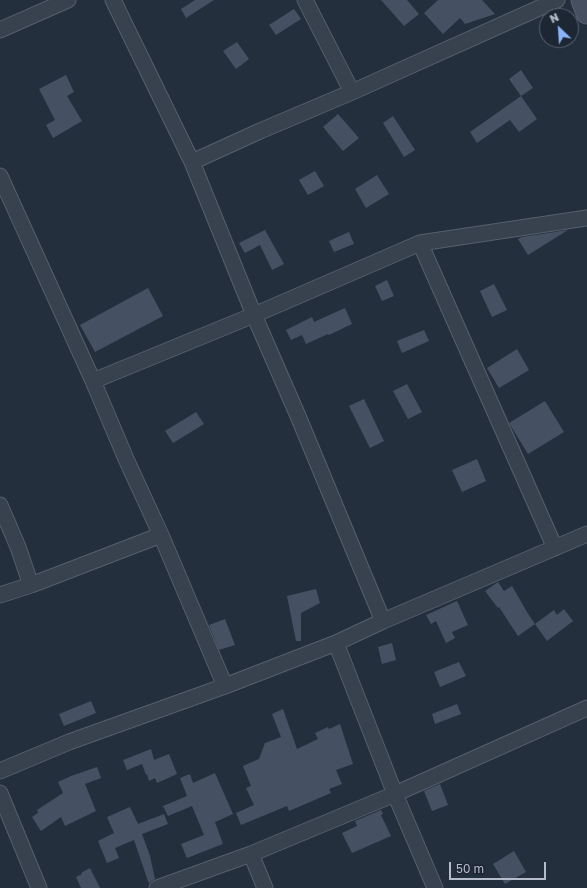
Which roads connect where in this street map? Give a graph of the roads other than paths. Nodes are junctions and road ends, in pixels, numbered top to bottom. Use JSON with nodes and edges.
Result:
{"nodes":[{"id":1,"x":68,"y":0,"type":"edge"},
{"id":2,"x":113,"y":0,"type":"edge"},
{"id":3,"x":305,"y":0,"type":"edge"},
{"id":4,"x":556,"y":0,"type":"edge"},
{"id":5,"x":582,"y":0,"type":"edge"},
{"id":6,"x":587,"y":13,"type":"edge"},
{"id":7,"x":0,"y":30,"type":"edge"},
{"id":8,"x":352,"y":92,"type":"junction"},
{"id":9,"x":192,"y":162,"type":"junction"},
{"id":10,"x":0,"y":176,"type":"edge"},
{"id":11,"x":587,"y":218,"type":"edge"},
{"id":12,"x":420,"y":243,"type":"junction"},
{"id":13,"x":254,"y":315,"type":"junction"},
{"id":14,"x":93,"y":381,"type":"junction"},
{"id":15,"x":0,"y":506,"type":"edge"},
{"id":16,"x":587,"y":534,"type":"edge"},
{"id":17,"x":161,"y":535,"type":"junction"},
{"id":18,"x":555,"y":548,"type":"junction"},
{"id":19,"x":31,"y":585,"type":"junction"},
{"id":20,"x":0,"y":595,"type":"edge"},
{"id":21,"x":383,"y":621,"type":"junction"},
{"id":22,"x":336,"y":643,"type":"junction"},
{"id":23,"x":225,"y":686,"type":"junction"},
{"id":24,"x":587,"y":708,"type":"edge"},
{"id":25,"x":0,"y":772,"type":"edge"},
{"id":26,"x":0,"y":793,"type":"edge"},
{"id":27,"x":395,"y":794,"type":"junction"},
{"id":28,"x":251,"y":854,"type":"junction"},
{"id":29,"x":39,"y":888,"type":"edge"},
{"id":30,"x":156,"y":888,"type":"edge"},
{"id":31,"x":265,"y":888,"type":"edge"},
{"id":32,"x":435,"y":888,"type":"edge"}],
"edges":[{"from":1,"to":7,"type":"street"},
{"from":2,"to":9,"type":"street"},
{"from":3,"to":8,"type":"street"},
{"from":4,"to":8,"type":"street"},
{"from":5,"to":6,"type":"street"},
{"from":8,"to":9,"type":"street"},
{"from":9,"to":13,"type":"street"},
{"from":10,"to":14,"type":"street"},
{"from":11,"to":12,"type":"street"},
{"from":12,"to":13,"type":"street"},
{"from":12,"to":18,"type":"street"},
{"from":13,"to":14,"type":"street"},
{"from":13,"to":21,"type":"street"},
{"from":14,"to":17,"type":"street"},
{"from":15,"to":19,"type":"street"},
{"from":16,"to":18,"type":"street"},
{"from":17,"to":19,"type":"street"},
{"from":17,"to":23,"type":"street"},
{"from":18,"to":21,"type":"street"},
{"from":19,"to":20,"type":"street"},
{"from":21,"to":22,"type":"street"},
{"from":22,"to":23,"type":"street"},
{"from":22,"to":27,"type":"street"},
{"from":23,"to":25,"type":"street"},
{"from":24,"to":27,"type":"street"},
{"from":26,"to":29,"type":"street"},
{"from":27,"to":28,"type":"street"},
{"from":27,"to":32,"type":"street"},
{"from":28,"to":30,"type":"street"},
{"from":28,"to":31,"type":"street"}]}
